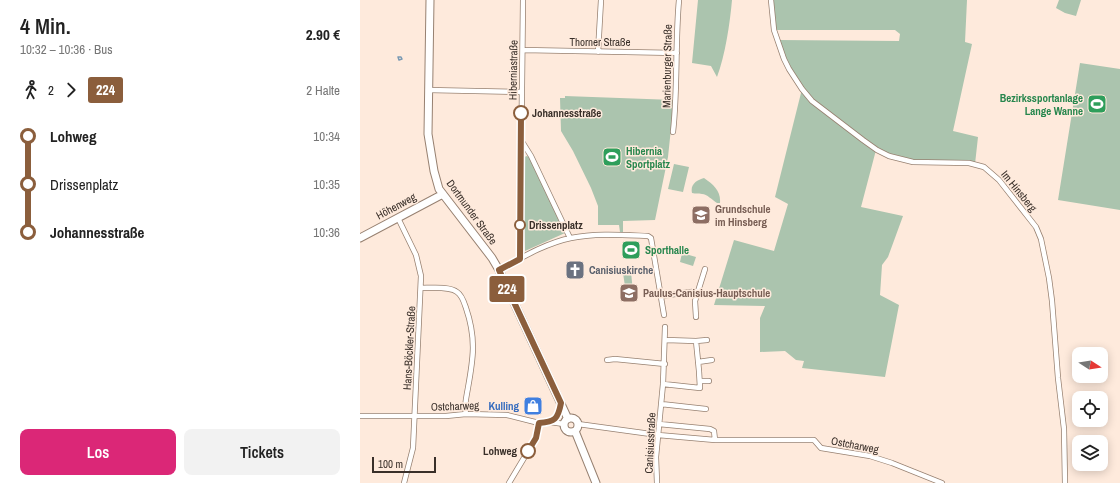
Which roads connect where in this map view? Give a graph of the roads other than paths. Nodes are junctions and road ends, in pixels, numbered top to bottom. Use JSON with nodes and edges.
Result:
{"nodes":[{"id":1,"x":430,"y":0,"type":"edge"},
{"id":2,"x":523,"y":0,"type":"edge"},
{"id":3,"x":601,"y":0,"type":"edge"},
{"id":4,"x":680,"y":0,"type":"edge"},
{"id":5,"x":771,"y":0,"type":"edge"},
{"id":6,"x":523,"y":50,"type":"junction"},
{"id":7,"x":598,"y":52,"type":"junction"},
{"id":8,"x":677,"y":53,"type":"junction"},
{"id":9,"x":428,"y":90,"type":"junction"},
{"id":10,"x":522,"y":92,"type":"junction"},
{"id":11,"x":673,"y":132,"type":"dead end"},
{"id":12,"x":521,"y":140,"type":"junction"},
{"id":13,"x":443,"y":194,"type":"junction"},
{"id":14,"x":398,"y":218,"type":"junction"},
{"id":15,"x":360,"y":238,"type":"edge"},
{"id":16,"x":570,"y":238,"type":"junction"},
{"id":17,"x":520,"y":259,"type":"junction"},
{"id":18,"x":705,"y":269,"type":"dead end"},
{"id":19,"x":499,"y":270,"type":"junction"},
{"id":20,"x":421,"y":288,"type":"junction"},
{"id":21,"x":698,"y":291,"type":"junction"},
{"id":22,"x":661,"y":296,"type":"junction"},
{"id":23,"x":664,"y":315,"type":"dead end"},
{"id":24,"x":696,"y":317,"type":"dead end"},
{"id":25,"x":665,"y":327,"type":"dead end"},
{"id":26,"x":666,"y":340,"type":"junction"},
{"id":27,"x":707,"y":340,"type":"dead end"},
{"id":28,"x":696,"y":341,"type":"junction"},
{"id":29,"x":607,"y":360,"type":"dead end"},
{"id":30,"x":712,"y":360,"type":"dead end"},
{"id":31,"x":698,"y":362,"type":"junction"},
{"id":32,"x":665,"y":364,"type":"junction"},
{"id":33,"x":700,"y":381,"type":"junction"},
{"id":34,"x":709,"y":381,"type":"dead end"},
{"id":35,"x":664,"y":384,"type":"junction"},
{"id":36,"x":561,"y":403,"type":"junction"},
{"id":37,"x":661,"y":404,"type":"junction"},
{"id":38,"x":706,"y":409,"type":"dead end"},
{"id":39,"x":466,"y":414,"type":"junction"},
{"id":40,"x":360,"y":416,"type":"edge"},
{"id":41,"x":416,"y":416,"type":"junction"},
{"id":42,"x":550,"y":422,"type":"junction"},
{"id":43,"x":566,"y":422,"type":"junction"},
{"id":44,"x":539,"y":423,"type":"junction"},
{"id":45,"x":578,"y":424,"type":"junction"},
{"id":46,"x":659,"y":424,"type":"junction"},
{"id":47,"x":575,"y":431,"type":"junction"},
{"id":48,"x":658,"y":435,"type":"junction"},
{"id":49,"x":715,"y":440,"type":"junction"},
{"id":50,"x":404,"y":483,"type":"edge"},
{"id":51,"x":509,"y":483,"type":"edge"},
{"id":52,"x":596,"y":483,"type":"edge"},
{"id":53,"x":657,"y":483,"type":"edge"},
{"id":54,"x":942,"y":483,"type":"edge"},
{"id":55,"x":1065,"y":483,"type":"edge"}],
"edges":[{"from":1,"to":9,"type":"main road","name":"Dortmunder Straße"},
{"from":2,"to":6,"type":"street","name":"Hiberniastraße"},
{"from":3,"to":7,"type":"street"},
{"from":4,"to":8,"type":"street","name":"Marienburger Straße"},
{"from":5,"to":55,"type":"street","name":"Im Hinsberg"},
{"from":6,"to":7,"type":"street","name":"Thorner Straße"},
{"from":6,"to":10,"type":"street","name":"Hiberniastraße"},
{"from":7,"to":8,"type":"street","name":"Thorner Straße"},
{"from":8,"to":11,"type":"street","name":"Marienburger Straße"},
{"from":9,"to":10,"type":"street"},
{"from":9,"to":13,"type":"main road","name":"Dortmunder Straße"},
{"from":10,"to":12,"type":"street","name":"Hiberniastraße"},
{"from":12,"to":16,"type":"street"},
{"from":12,"to":17,"type":"street"},
{"from":13,"to":14,"type":"main road","name":"Höhenweg"},
{"from":13,"to":19,"type":"main road","name":"Dortmunder Straße"},
{"from":14,"to":15,"type":"main road","name":"Höhenweg"},
{"from":14,"to":20,"type":"street","name":"Hans-Böckler-Straße"},
{"from":16,"to":17,"type":"street"},
{"from":16,"to":22,"type":"street"},
{"from":17,"to":19,"type":"street"},
{"from":18,"to":21,"type":"street"},
{"from":19,"to":36,"type":"main road","name":"Dortmunder Straße"},
{"from":20,"to":39,"type":"street"},
{"from":20,"to":41,"type":"street","name":"Hans-Böckler-Straße"},
{"from":21,"to":22,"type":"street"},
{"from":21,"to":24,"type":"street"},
{"from":22,"to":23,"type":"street"},
{"from":25,"to":26,"type":"street","name":"Canisiusstraße"},
{"from":26,"to":28,"type":"street"},
{"from":26,"to":32,"type":"street","name":"Canisiusstraße"},
{"from":27,"to":28,"type":"street"},
{"from":28,"to":31,"type":"street"},
{"from":29,"to":32,"type":"street"},
{"from":30,"to":31,"type":"street"},
{"from":31,"to":33,"type":"street"},
{"from":32,"to":35,"type":"street","name":"Canisiusstraße"},
{"from":33,"to":34,"type":"street"},
{"from":33,"to":35,"type":"street"},
{"from":35,"to":37,"type":"street","name":"Canisiusstraße"},
{"from":36,"to":42,"type":"street"},
{"from":36,"to":43,"type":"main road","name":"Dortmunder Straße"},
{"from":37,"to":38,"type":"street","name":"Canisiusstraße"},
{"from":37,"to":46,"type":"street","name":"Canisiusstraße"},
{"from":39,"to":41,"type":"street","name":"Ostcharweg"},
{"from":39,"to":44,"type":"street","name":"Ostcharweg"},
{"from":40,"to":41,"type":"street","name":"Ostcharweg"},
{"from":41,"to":50,"type":"street","name":"Hans-Böckler-Straße"},
{"from":42,"to":43,"type":"street","name":"Ostcharweg"},
{"from":42,"to":44,"type":"street","name":"Ostcharweg"},
{"from":43,"to":45,"type":"main road"},
{"from":43,"to":47,"type":"main road"},
{"from":44,"to":51,"type":"street"},
{"from":45,"to":47,"type":"main road"},
{"from":45,"to":48,"type":"street","name":"Ostcharweg"},
{"from":46,"to":48,"type":"street","name":"Canisiusstraße"},
{"from":46,"to":49,"type":"street"},
{"from":47,"to":52,"type":"main road"},
{"from":48,"to":49,"type":"street","name":"Ostcharweg"},
{"from":48,"to":53,"type":"street","name":"Canisiusstraße"},
{"from":49,"to":54,"type":"street","name":"Ostcharweg"}]}
